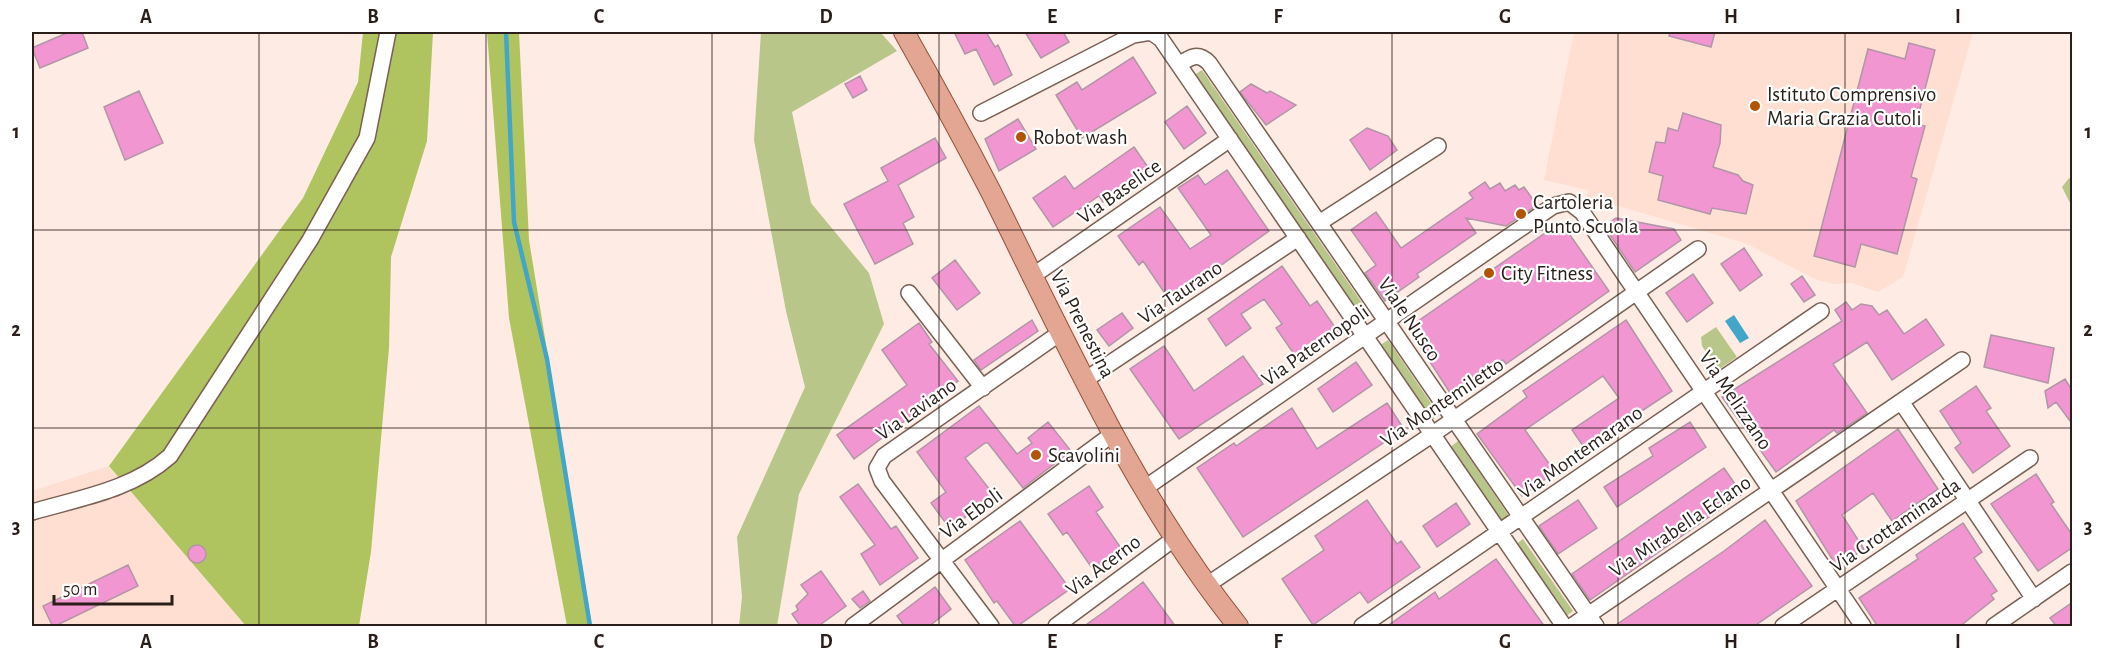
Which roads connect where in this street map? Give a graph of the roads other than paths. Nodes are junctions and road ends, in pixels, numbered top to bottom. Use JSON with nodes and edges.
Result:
{"nodes":[{"id":1,"x":388,"y":32,"type":"edge"},
{"id":2,"x":904,"y":32,"type":"edge"},
{"id":3,"x":1151,"y":32,"type":"edge"},
{"id":4,"x":1180,"y":64,"type":"junction"},
{"id":5,"x":981,"y":113,"type":"dead end"},
{"id":6,"x":1230,"y":140,"type":"junction"},
{"id":7,"x":1438,"y":146,"type":"dead end"},
{"id":8,"x":1569,"y":202,"type":"joint"},
{"id":9,"x":1319,"y":223,"type":"junction"},
{"id":10,"x":1298,"y":238,"type":"junction"},
{"id":11,"x":1698,"y":249,"type":"dead end"},
{"id":12,"x":1031,"y":277,"type":"junction"},
{"id":13,"x":909,"y":292,"type":"dead end"},
{"id":14,"x":1637,"y":292,"type":"junction"},
{"id":15,"x":1821,"y":311,"type":"dead end"},
{"id":16,"x":1387,"y":321,"type":"junction"},
{"id":17,"x":1060,"y":333,"type":"junction"},
{"id":18,"x":1366,"y":336,"type":"junction"},
{"id":19,"x":1962,"y":360,"type":"dead end"},
{"id":20,"x":1085,"y":380,"type":"junction"},
{"id":21,"x":983,"y":388,"type":"junction"},
{"id":22,"x":1704,"y":391,"type":"junction"},
{"id":23,"x":1902,"y":403,"type":"junction"},
{"id":24,"x":1453,"y":419,"type":"junction"},
{"id":25,"x":1114,"y":434,"type":"junction"},
{"id":26,"x":1433,"y":434,"type":"junction"},
{"id":27,"x":2030,"y":458,"type":"dead end"},
{"id":28,"x":1145,"y":488,"type":"junction"},
{"id":29,"x":1770,"y":490,"type":"junction"},
{"id":30,"x":1968,"y":501,"type":"junction"},
{"id":31,"x":32,"y":512,"type":"edge"},
{"id":32,"x":1520,"y":519,"type":"junction"},
{"id":33,"x":1500,"y":533,"type":"junction"},
{"id":34,"x":1175,"y":538,"type":"junction"},
{"id":35,"x":942,"y":560,"type":"junction"},
{"id":36,"x":2073,"y":572,"type":"edge"},
{"id":37,"x":1207,"y":585,"type":"junction"},
{"id":38,"x":1838,"y":590,"type":"junction"},
{"id":39,"x":2034,"y":599,"type":"junction"},
{"id":40,"x":1592,"y":621,"type":"edge"},
{"id":41,"x":853,"y":627,"type":"edge"},
{"id":42,"x":991,"y":627,"type":"edge"},
{"id":43,"x":1056,"y":627,"type":"edge"},
{"id":44,"x":1238,"y":627,"type":"edge"},
{"id":45,"x":1362,"y":627,"type":"edge"},
{"id":46,"x":1564,"y":627,"type":"edge"},
{"id":47,"x":1572,"y":627,"type":"edge"},
{"id":48,"x":1783,"y":627,"type":"edge"},
{"id":49,"x":1863,"y":627,"type":"edge"},
{"id":50,"x":1994,"y":627,"type":"edge"}],
"edges":[{"from":1,"to":31,"type":"street"},
{"from":2,"to":12,"type":"main road","name":"Via Prenestina"},
{"from":3,"to":4,"type":"street"},
{"from":3,"to":5,"type":"street"},
{"from":4,"to":6,"type":"street"},
{"from":4,"to":9,"type":"street","name":"Viale Nusco"},
{"from":6,"to":10,"type":"street"},
{"from":6,"to":12,"type":"street","name":"Via Baselice"},
{"from":7,"to":9,"type":"street"},
{"from":8,"to":14,"type":"street","name":"Via Melizzano"},
{"from":8,"to":16,"type":"street","name":"Via Paternopoli"},
{"from":9,"to":16,"type":"street","name":"Viale Nusco"},
{"from":10,"to":18,"type":"street"},
{"from":10,"to":20,"type":"street","name":"Via Taurano"},
{"from":11,"to":14,"type":"street","name":"Via Montemiletto"},
{"from":12,"to":17,"type":"main road","name":"Via Prenestina"},
{"from":13,"to":21,"type":"street","name":"Via Laviano"},
{"from":14,"to":22,"type":"street","name":"Via Melizzano"},
{"from":14,"to":24,"type":"street","name":"Via Montemiletto"},
{"from":15,"to":22,"type":"street","name":"Via Montemarano"},
{"from":16,"to":18,"type":"street","name":"Via Paternopoli"},
{"from":16,"to":24,"type":"street","name":"Viale Nusco"},
{"from":17,"to":20,"type":"main road","name":"Via Prenestina"},
{"from":17,"to":21,"type":"street","name":"Via Laviano"},
{"from":18,"to":26,"type":"street"},
{"from":18,"to":28,"type":"street","name":"Via Paternopoli"},
{"from":19,"to":23,"type":"street","name":"Via Mirabella Eclano"},
{"from":20,"to":25,"type":"main road","name":"Via Prenestina"},
{"from":21,"to":35,"type":"street","name":"Via Laviano"},
{"from":22,"to":29,"type":"street","name":"Via Melizzano"},
{"from":22,"to":32,"type":"street","name":"Via Montemarano"},
{"from":23,"to":29,"type":"street","name":"Via Mirabella Eclano"},
{"from":23,"to":30,"type":"street"},
{"from":24,"to":26,"type":"street","name":"Via Montemiletto"},
{"from":24,"to":32,"type":"street","name":"Viale Nusco"},
{"from":25,"to":28,"type":"main road","name":"Via Prenestina"},
{"from":25,"to":35,"type":"street","name":"Via Eboli"},
{"from":26,"to":33,"type":"street"},
{"from":26,"to":37,"type":"street","name":"Via Montemiletto"},
{"from":27,"to":30,"type":"street","name":"Via Grottaminarda"},
{"from":28,"to":34,"type":"main road","name":"Via Prenestina"},
{"from":29,"to":38,"type":"street","name":"Via Melizzano"},
{"from":29,"to":40,"type":"street","name":"Via Mirabella Eclano"},
{"from":30,"to":38,"type":"street","name":"Via Grottaminarda"},
{"from":30,"to":39,"type":"street"},
{"from":32,"to":33,"type":"street","name":"Via Montemarano"},
{"from":32,"to":40,"type":"street","name":"Viale Nusco"},
{"from":33,"to":45,"type":"street","name":"Via Montemarano"},
{"from":33,"to":46,"type":"street"},
{"from":34,"to":37,"type":"main road","name":"Via Prenestina"},
{"from":34,"to":43,"type":"street","name":"Via Acerno"},
{"from":35,"to":41,"type":"street","name":"Via Eboli"},
{"from":35,"to":42,"type":"street"},
{"from":36,"to":39,"type":"street"},
{"from":37,"to":44,"type":"main road","name":"Via Prenestina"},
{"from":38,"to":48,"type":"street","name":"Via Grottaminarda"},
{"from":38,"to":49,"type":"street","name":"Via Melizzano"},
{"from":39,"to":50,"type":"street"},
{"from":40,"to":47,"type":"street","name":"Via Mirabella Eclano"}]}
